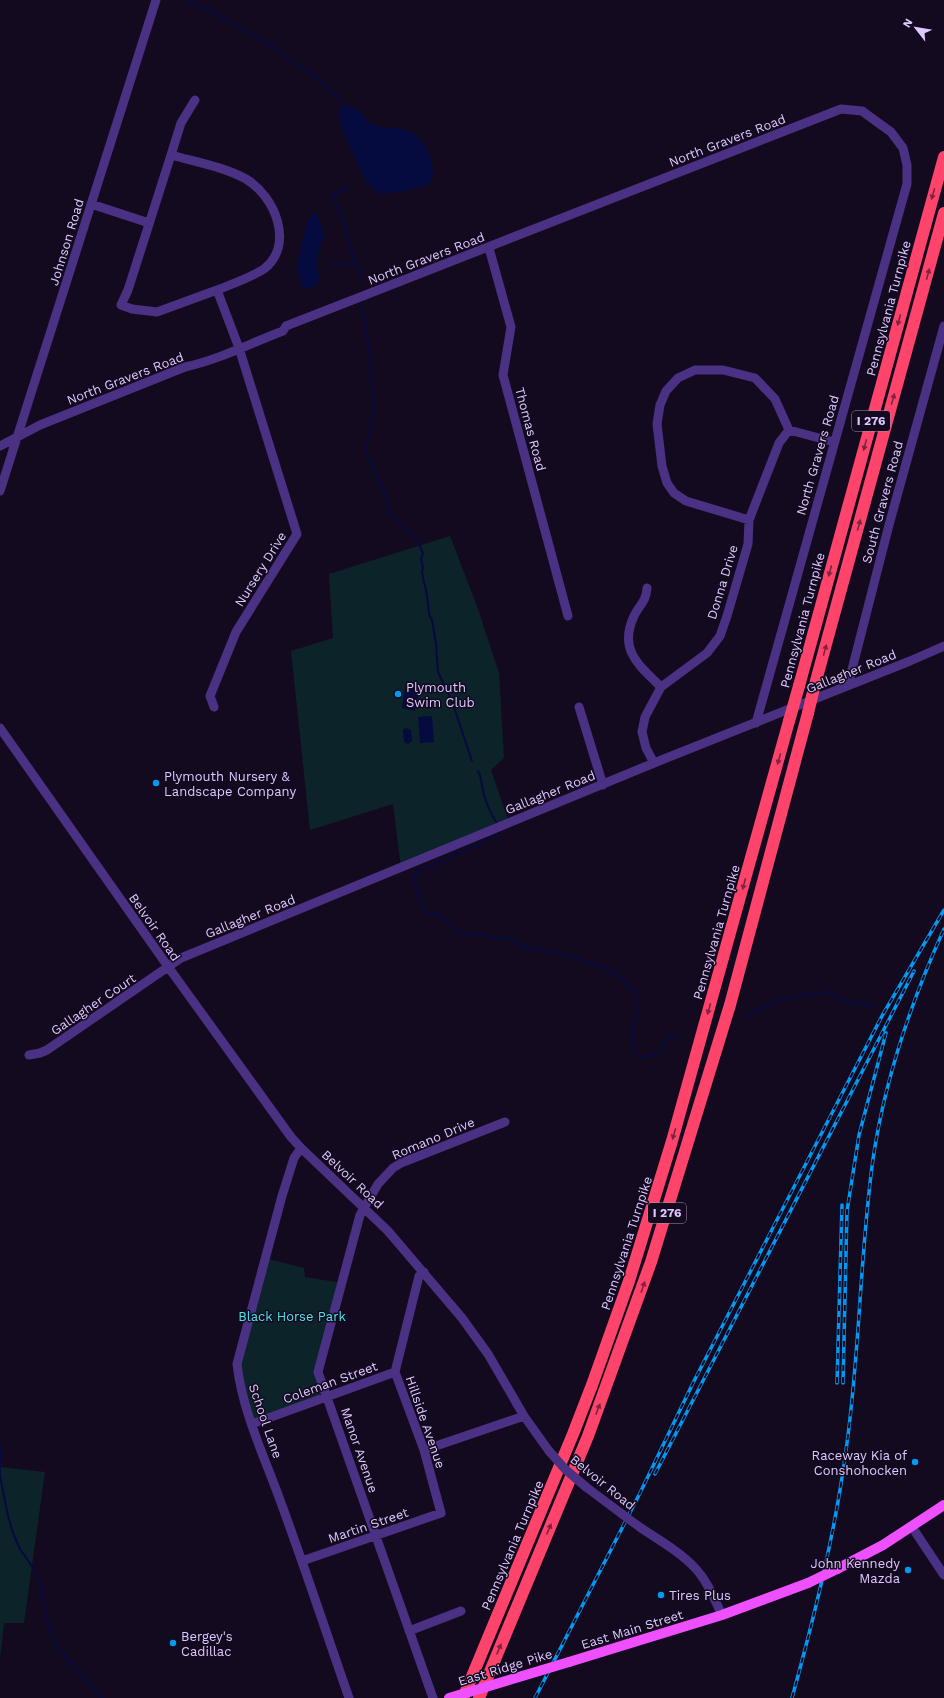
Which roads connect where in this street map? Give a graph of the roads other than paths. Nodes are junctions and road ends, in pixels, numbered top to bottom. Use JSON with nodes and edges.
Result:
{"nodes":[{"id":1,"x":156,"y":0,"type":"edge"},
{"id":2,"x":195,"y":100,"type":"dead end"},
{"id":3,"x":171,"y":155,"type":"junction"},
{"id":4,"x":944,"y":157,"type":"edge"},
{"id":5,"x":91,"y":204,"type":"junction"},
{"id":6,"x":944,"y":213,"type":"edge"},
{"id":7,"x":150,"y":223,"type":"junction"},
{"id":8,"x":489,"y":248,"type":"junction"},
{"id":9,"x":217,"y":290,"type":"junction"},
{"id":10,"x":944,"y":326,"type":"edge"},
{"id":11,"x":239,"y":348,"type":"junction"},
{"id":12,"x":789,"y":430,"type":"junction"},
{"id":13,"x":18,"y":437,"type":"junction"},
{"id":14,"x":834,"y":442,"type":"junction"},
{"id":15,"x":0,"y":446,"type":"edge"},
{"id":16,"x":0,"y":491,"type":"edge"},
{"id":17,"x":750,"y":520,"type":"junction"},
{"id":18,"x":647,"y":588,"type":"dead end"},
{"id":19,"x":568,"y":616,"type":"dead end"},
{"id":20,"x":944,"y":646,"type":"edge"},
{"id":21,"x":848,"y":686,"type":"junction"},
{"id":22,"x":661,"y":687,"type":"junction"},
{"id":23,"x":214,"y":707,"type":"dead end"},
{"id":24,"x":579,"y":707,"type":"dead end"},
{"id":25,"x":756,"y":723,"type":"junction"},
{"id":26,"x":0,"y":728,"type":"edge"},
{"id":27,"x":654,"y":763,"type":"junction"},
{"id":28,"x":603,"y":785,"type":"junction"},
{"id":29,"x":169,"y":968,"type":"junction"},
{"id":30,"x":29,"y":1055,"type":"dead end"},
{"id":31,"x":505,"y":1122,"type":"dead end"},
{"id":32,"x":301,"y":1148,"type":"junction"},
{"id":33,"x":365,"y":1207,"type":"junction"},
{"id":34,"x":424,"y":1272,"type":"junction"},
{"id":35,"x":395,"y":1372,"type":"junction"},
{"id":36,"x":327,"y":1396,"type":"junction"},
{"id":37,"x":524,"y":1416,"type":"junction"},
{"id":38,"x":252,"y":1424,"type":"junction"},
{"id":39,"x":424,"y":1450,"type":"junction"},
{"id":40,"x":944,"y":1505,"type":"edge"},
{"id":41,"x":441,"y":1513,"type":"joint"},
{"id":42,"x":912,"y":1527,"type":"junction"},
{"id":43,"x":376,"y":1536,"type":"junction"},
{"id":44,"x":302,"y":1562,"type":"junction"},
{"id":45,"x":944,"y":1575,"type":"edge"},
{"id":46,"x":461,"y":1611,"type":"dead end"},
{"id":47,"x":722,"y":1615,"type":"junction"},
{"id":48,"x":409,"y":1631,"type":"junction"},
{"id":49,"x":569,"y":1662,"type":"joint"},
{"id":50,"x":349,"y":1698,"type":"edge"},
{"id":51,"x":433,"y":1698,"type":"edge"},
{"id":52,"x":449,"y":1698,"type":"edge"},
{"id":53,"x":463,"y":1698,"type":"edge"},
{"id":54,"x":479,"y":1698,"type":"edge"}],
"edges":[{"from":1,"to":5,"type":"street","name":"Johnson Road"},
{"from":2,"to":3,"type":"street"},
{"from":3,"to":7,"type":"street"},
{"from":3,"to":9,"type":"street"},
{"from":4,"to":53,"type":"highway","name":"Pennsylvania Turnpike","number":"I 276","one_way":true,"bridge":true},
{"from":5,"to":7,"type":"street"},
{"from":5,"to":13,"type":"street","name":"Johnson Road"},
{"from":54,"to":6,"type":"highway","number":"I 276","one_way":true,"bridge":true},
{"from":7,"to":9,"type":"street"},
{"from":8,"to":11,"type":"street","name":"North Gravers Road"},
{"from":8,"to":14,"type":"street","name":"North Gravers Road"},
{"from":8,"to":19,"type":"street","name":"Thomas Road"},
{"from":9,"to":11,"type":"street","name":"Nursery Drive"},
{"from":10,"to":21,"type":"street","name":"South Gravers Road"},
{"from":11,"to":13,"type":"street","name":"North Gravers Road"},
{"from":11,"to":23,"type":"street","name":"Nursery Drive"},
{"from":12,"to":14,"type":"street"},
{"from":12,"to":17,"type":"street","name":"Donna Drive"},
{"from":12,"to":17,"type":"street"},
{"from":13,"to":15,"type":"street","name":"North Gravers Road"},
{"from":13,"to":16,"type":"street","name":"Johnson Road"},
{"from":14,"to":25,"type":"street","name":"North Gravers Road"},
{"from":17,"to":22,"type":"street","name":"Donna Drive"},
{"from":18,"to":22,"type":"street"},
{"from":20,"to":21,"type":"street","name":"Gallagher Road"},
{"from":21,"to":25,"type":"street","name":"Gallagher Road"},
{"from":22,"to":27,"type":"street","name":"Donna Drive"},
{"from":24,"to":28,"type":"street"},
{"from":25,"to":27,"type":"street","name":"Gallagher Road"},
{"from":26,"to":29,"type":"street","name":"Belvoir Road"},
{"from":27,"to":28,"type":"street","name":"Gallagher Road"},
{"from":28,"to":29,"type":"street","name":"Gallagher Road"},
{"from":29,"to":30,"type":"street","name":"Gallagher Court"},
{"from":29,"to":32,"type":"street","name":"Belvoir Road"},
{"from":31,"to":33,"type":"street","name":"Romano Drive"},
{"from":32,"to":33,"type":"street","name":"Belvoir Road"},
{"from":32,"to":38,"type":"street","name":"School Lane"},
{"from":33,"to":34,"type":"street","name":"Belvoir Road"},
{"from":33,"to":36,"type":"street","name":"Manor Avenue"},
{"from":34,"to":35,"type":"street","name":"Hillside Avenue"},
{"from":34,"to":37,"type":"street","name":"Belvoir Road"},
{"from":35,"to":36,"type":"street","name":"Coleman Street"},
{"from":35,"to":39,"type":"street","name":"Hillside Avenue"},
{"from":36,"to":38,"type":"street","name":"Coleman Street"},
{"from":36,"to":43,"type":"street","name":"Manor Avenue"},
{"from":37,"to":39,"type":"street"},
{"from":37,"to":47,"type":"street","name":"Belvoir Road","bridge":true},
{"from":38,"to":44,"type":"street","name":"School Lane"},
{"from":39,"to":41,"type":"street","name":"Hillside Avenue"},
{"from":40,"to":42,"type":"main road","name":"East Main Street"},
{"from":41,"to":43,"type":"street","name":"Martin Street"},
{"from":42,"to":45,"type":"street"},
{"from":42,"to":47,"type":"main road","name":"East Main Street","bridge":true},
{"from":43,"to":44,"type":"street","name":"Martin Street"},
{"from":43,"to":48,"type":"street","name":"Manor Avenue"},
{"from":44,"to":50,"type":"street","name":"School Lane"},
{"from":46,"to":48,"type":"street"},
{"from":47,"to":49,"type":"main road","name":"East Main Street"},
{"from":48,"to":51,"type":"street","name":"Manor Avenue"},
{"from":49,"to":52,"type":"main road","name":"East Ridge Pike","bridge":true}]}
